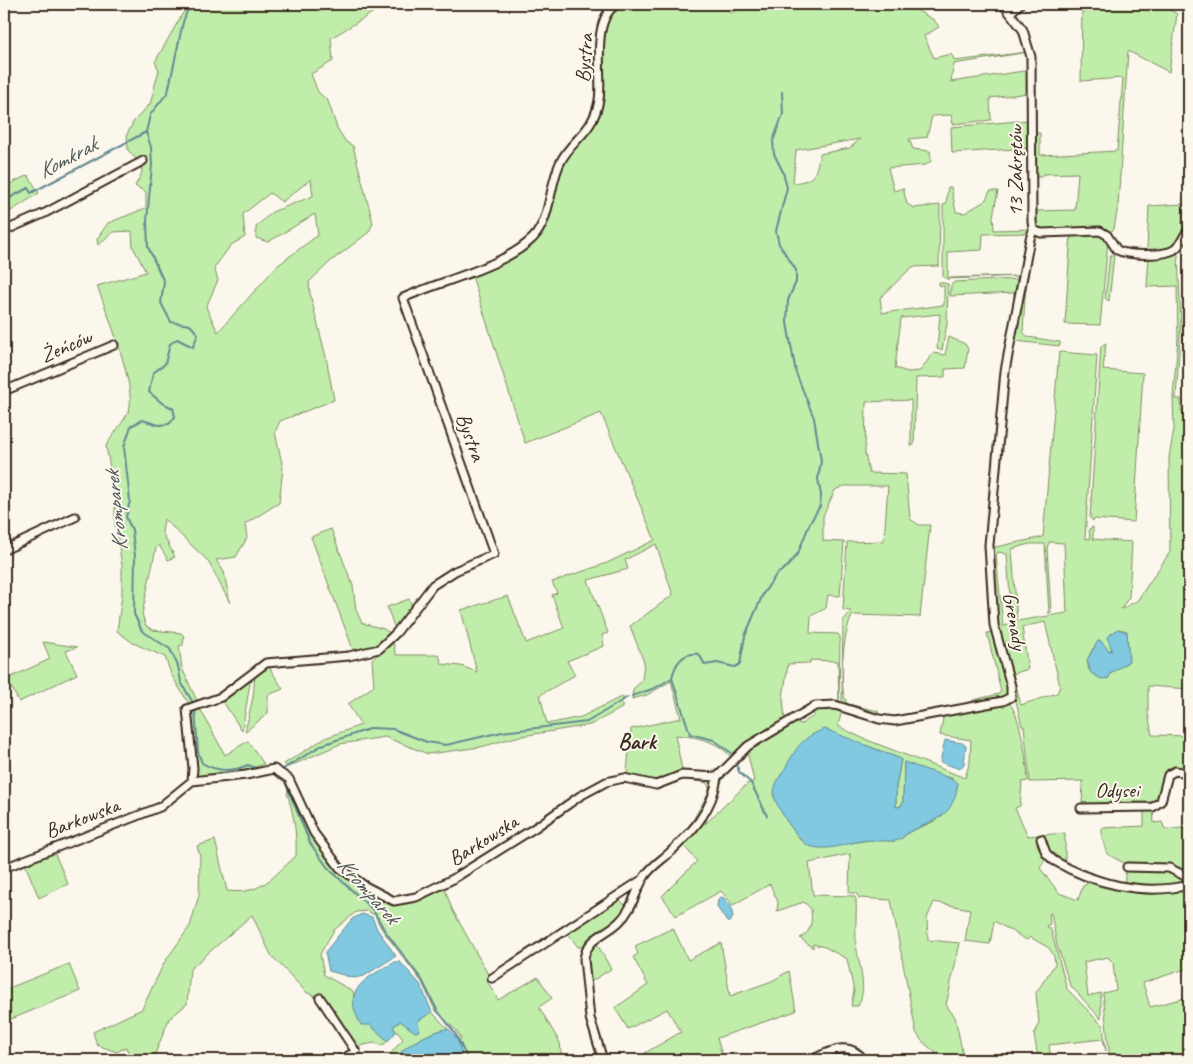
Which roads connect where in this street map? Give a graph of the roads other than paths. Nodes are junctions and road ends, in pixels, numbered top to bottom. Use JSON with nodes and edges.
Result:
{"nodes":[{"id":1,"x":1003,"y":4,"type":"edge"},
{"id":2,"x":1020,"y":4,"type":"edge"},
{"id":3,"x":613,"y":5,"type":"edge"},
{"id":4,"x":1012,"y":12,"type":"junction"},
{"id":5,"x":143,"y":161,"type":"dead end"},
{"id":6,"x":1034,"y":230,"type":"junction"},
{"id":7,"x":1189,"y":230,"type":"edge"},
{"id":8,"x":4,"y":231,"type":"edge"},
{"id":9,"x":114,"y":345,"type":"dead end"},
{"id":10,"x":4,"y":391,"type":"edge"},
{"id":11,"x":75,"y":517,"type":"dead end"},
{"id":12,"x":4,"y":550,"type":"edge"},
{"id":13,"x":1189,"y":773,"type":"edge"},
{"id":14,"x":717,"y":777,"type":"junction"},
{"id":15,"x":192,"y":781,"type":"junction"},
{"id":16,"x":1081,"y":808,"type":"dead end"},
{"id":17,"x":1041,"y":839,"type":"dead end"},
{"id":18,"x":1127,"y":867,"type":"dead end"},
{"id":19,"x":4,"y":868,"type":"edge"},
{"id":20,"x":1189,"y":878,"type":"edge"},
{"id":21,"x":643,"y":879,"type":"junction"},
{"id":22,"x":1189,"y":885,"type":"edge"},
{"id":23,"x":492,"y":978,"type":"dead end"},
{"id":24,"x":320,"y":998,"type":"dead end"},
{"id":25,"x":340,"y":1060,"type":"edge"},
{"id":26,"x":603,"y":1060,"type":"edge"},
{"id":27,"x":812,"y":1060,"type":"edge"},
{"id":28,"x":864,"y":1060,"type":"edge"}],
"edges":[{"from":1,"to":4,"type":"street","name":"13 Zakrętów"},
{"from":2,"to":4,"type":"street"},
{"from":3,"to":15,"type":"street","name":"Bystra"},
{"from":4,"to":6,"type":"street","name":"13 Zakrętów"},
{"from":5,"to":8,"type":"street"},
{"from":6,"to":7,"type":"street","name":"13 Zakrętów"},
{"from":6,"to":14,"type":"street","name":"Grenady"},
{"from":9,"to":10,"type":"street","name":"Żeńców"},
{"from":11,"to":12,"type":"street"},
{"from":13,"to":16,"type":"street","name":"Odysei"},
{"from":14,"to":15,"type":"street","name":"Barkowska"},
{"from":14,"to":21,"type":"street"},
{"from":15,"to":19,"type":"street","name":"Barkowska"},
{"from":17,"to":22,"type":"street"},
{"from":18,"to":20,"type":"street"},
{"from":21,"to":23,"type":"street"},
{"from":21,"to":26,"type":"street"},
{"from":24,"to":25,"type":"street"},
{"from":27,"to":28,"type":"street"}]}
